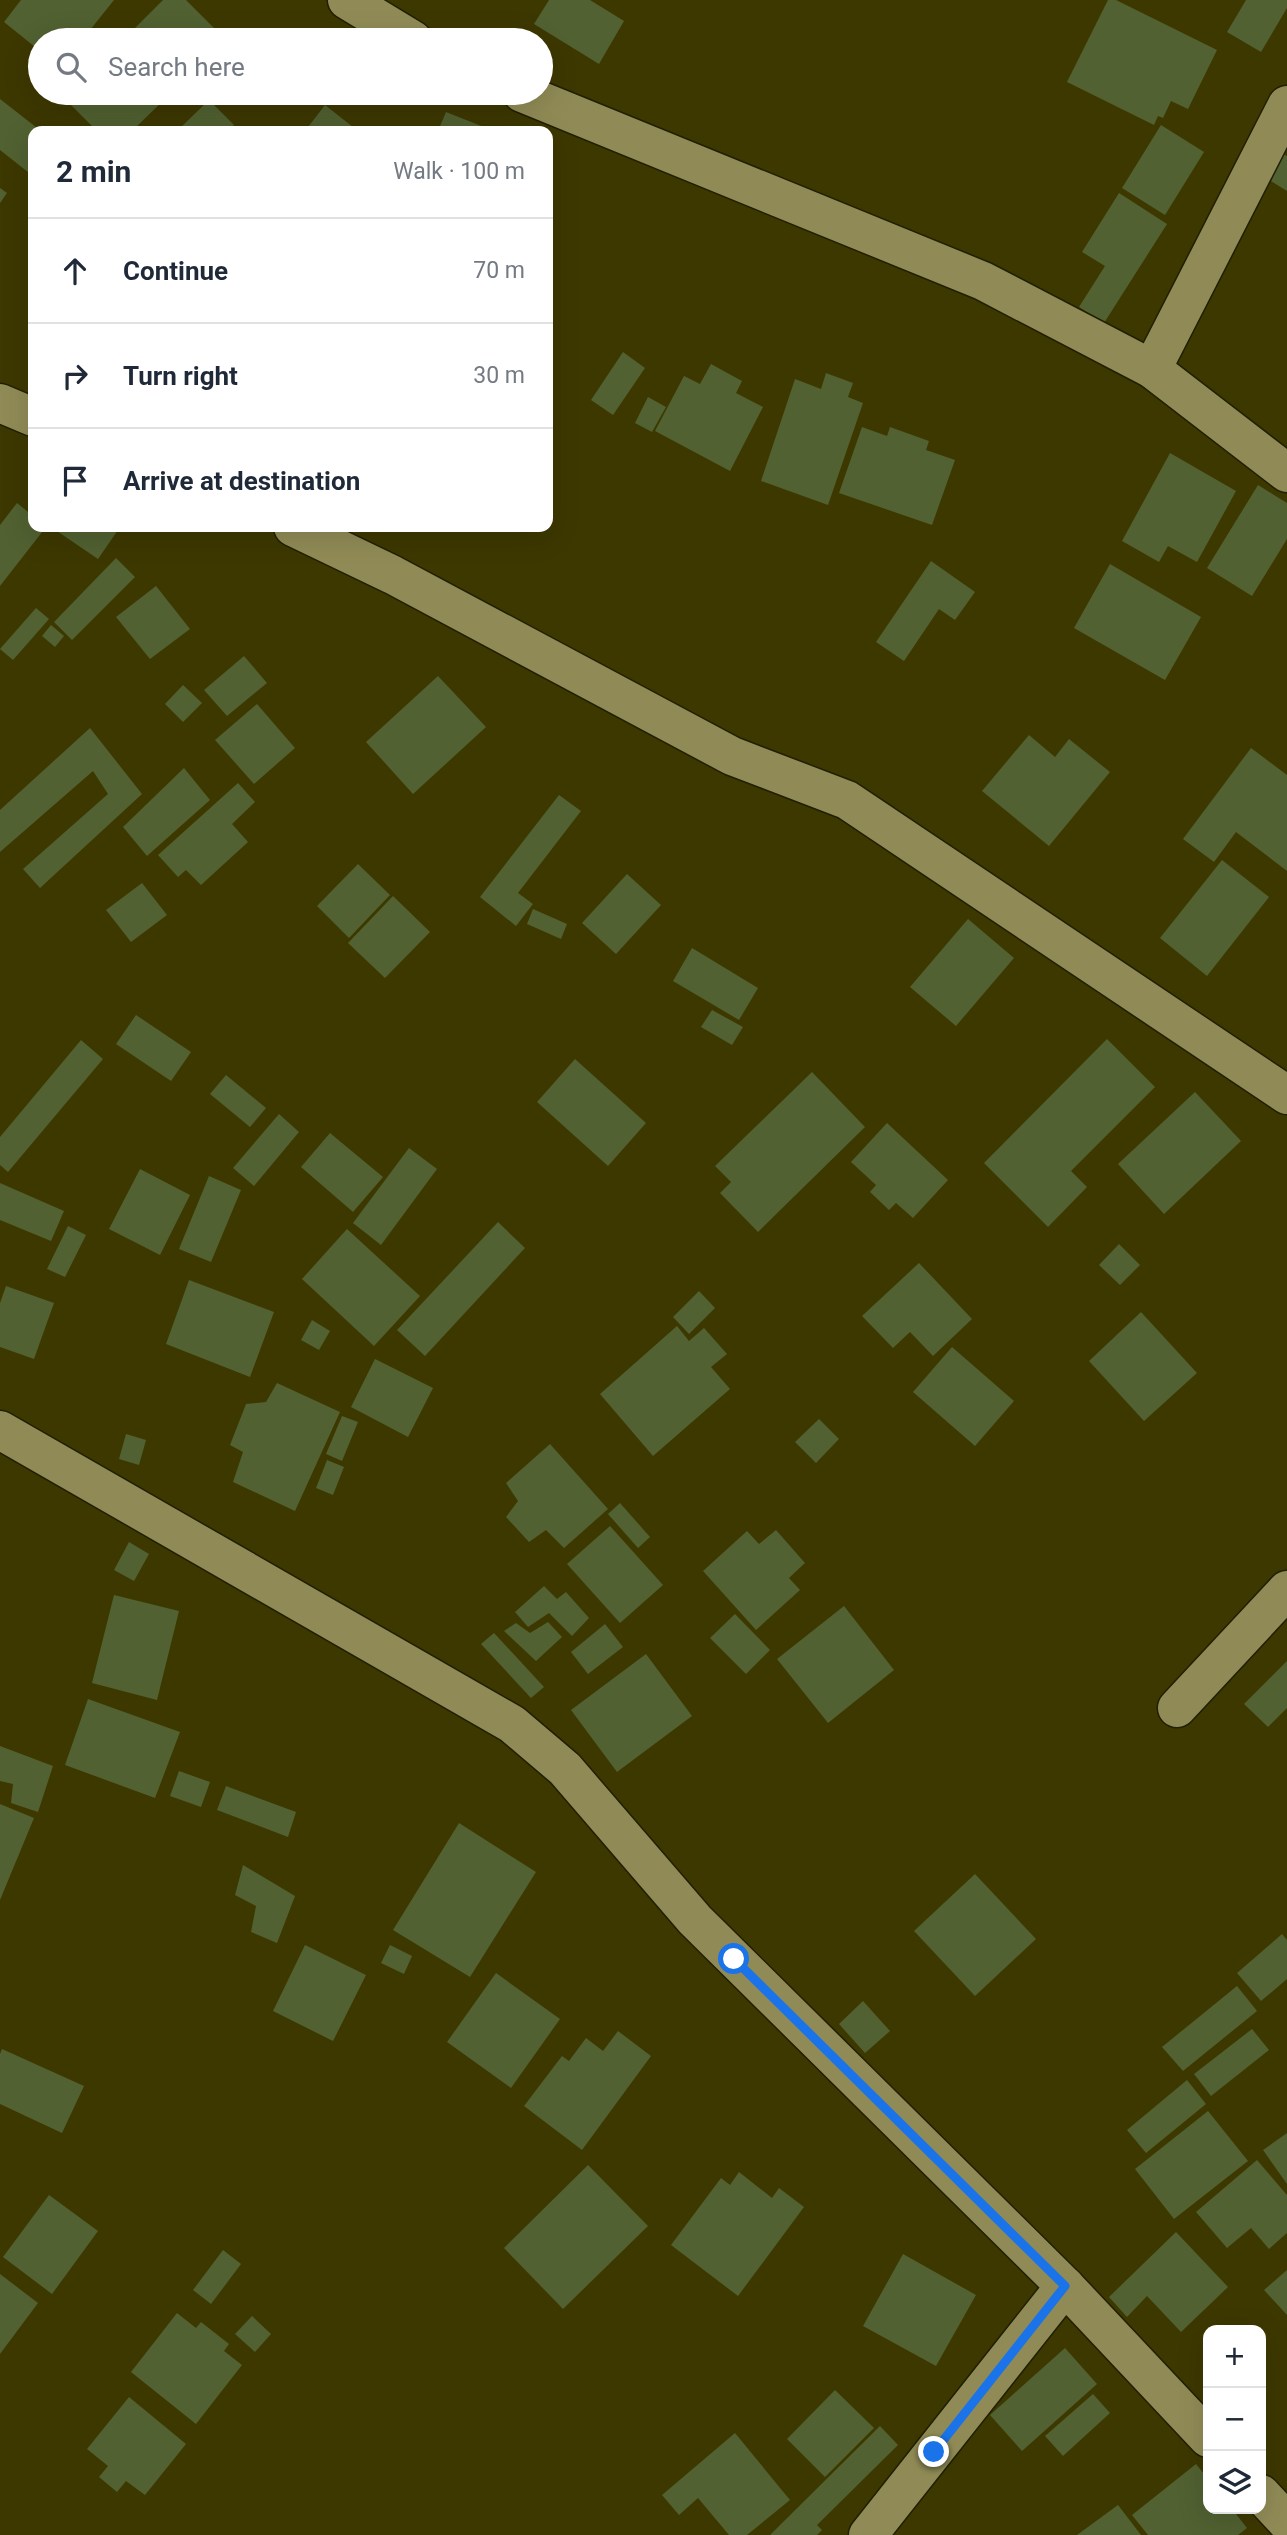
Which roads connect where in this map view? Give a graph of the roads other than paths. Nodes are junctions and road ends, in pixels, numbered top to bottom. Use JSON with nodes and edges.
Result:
{"nodes":[{"id":1,"x":346,"y":0,"type":"edge"},
{"id":2,"x":393,"y":28,"type":"edge"},
{"id":3,"x":1287,"y":104,"type":"edge"},
{"id":4,"x":551,"y":105,"type":"edge"},
{"id":5,"x":1152,"y":369,"type":"junction"},
{"id":6,"x":0,"y":403,"type":"edge"},
{"id":7,"x":28,"y":415,"type":"edge"},
{"id":8,"x":1287,"y":472,"type":"edge"},
{"id":9,"x":303,"y":532,"type":"edge"},
{"id":10,"x":1287,"y":1095,"type":"edge"},
{"id":11,"x":0,"y":1430,"type":"edge"},
{"id":12,"x":1287,"y":1590,"type":"edge"},
{"id":13,"x":1177,"y":1708,"type":"dead end"},
{"id":14,"x":1065,"y":2286,"type":"junction"},
{"id":15,"x":1203,"y":2433,"type":"edge"},
{"id":16,"x":1266,"y":2499,"type":"edge"},
{"id":17,"x":1287,"y":2522,"type":"edge"},
{"id":18,"x":868,"y":2535,"type":"edge"}],
"edges":[{"from":1,"to":2,"type":"street"},
{"from":3,"to":5,"type":"street"},
{"from":4,"to":5,"type":"street"},
{"from":5,"to":8,"type":"street"},
{"from":6,"to":7,"type":"street"},
{"from":9,"to":10,"type":"street"},
{"from":11,"to":14,"type":"street"},
{"from":12,"to":13,"type":"street"},
{"from":14,"to":15,"type":"street"},
{"from":14,"to":18,"type":"street"},
{"from":16,"to":17,"type":"street"}]}
